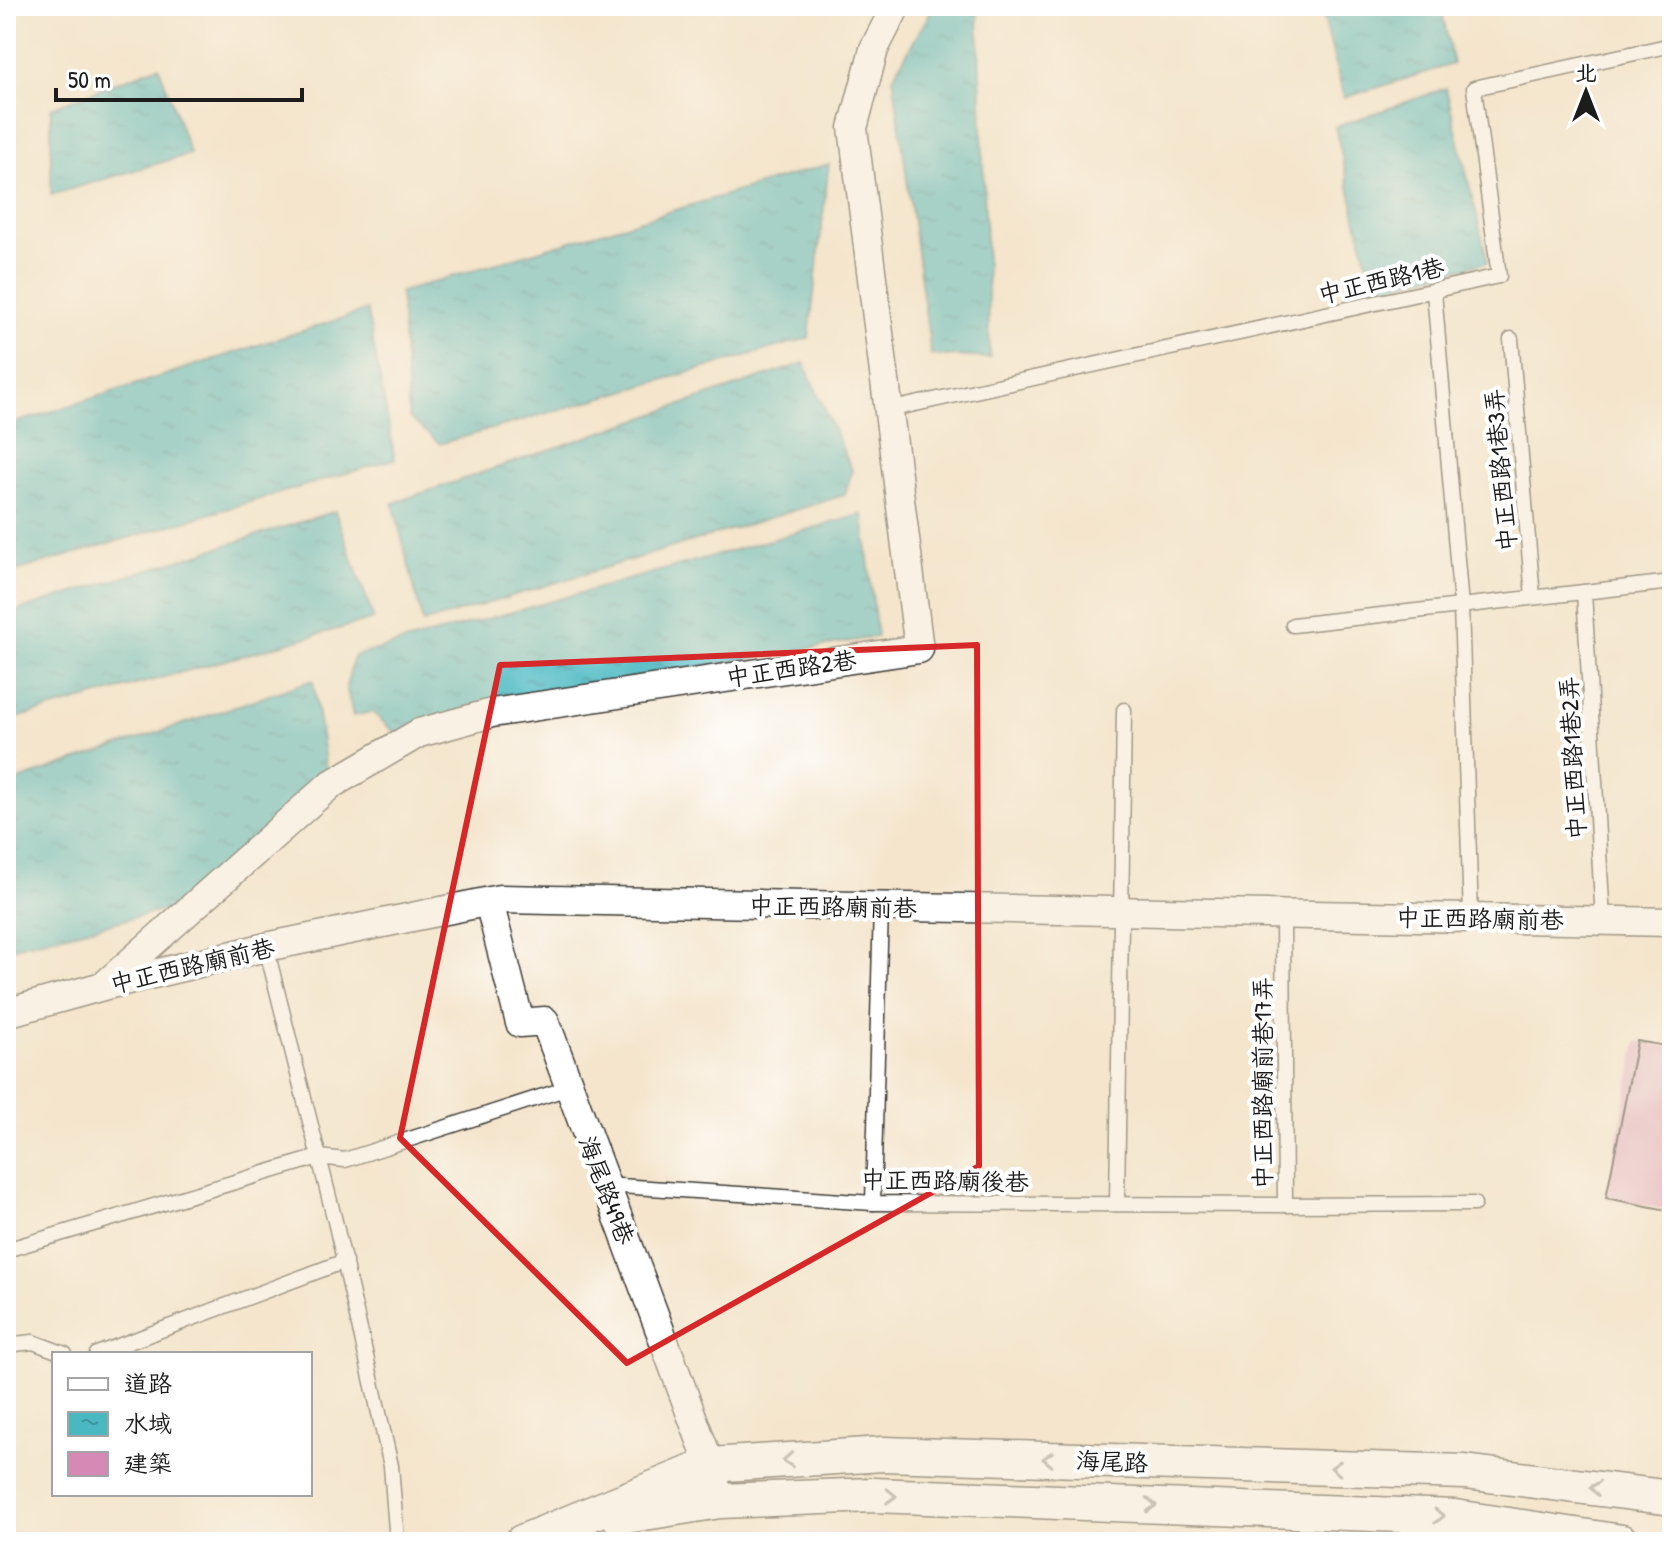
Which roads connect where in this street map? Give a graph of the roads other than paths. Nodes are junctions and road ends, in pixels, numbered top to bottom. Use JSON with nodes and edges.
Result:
{"nodes":[{"id":1,"x":896,"y":6,"type":"edge"},
{"id":2,"x":1672,"y":45,"type":"edge"},
{"id":3,"x":1434,"y":292,"type":"junction"},
{"id":4,"x":1511,"y":339,"type":"dead end"},
{"id":5,"x":888,"y":410,"type":"junction"},
{"id":6,"x":1672,"y":582,"type":"edge"},
{"id":7,"x":1584,"y":592,"type":"junction"},
{"id":8,"x":1533,"y":597,"type":"junction"},
{"id":9,"x":1461,"y":606,"type":"junction"},
{"id":10,"x":1293,"y":625,"type":"dead end"},
{"id":11,"x":1124,"y":710,"type":"dead end"},
{"id":12,"x":489,"y":902,"type":"junction"},
{"id":13,"x":881,"y":907,"type":"junction"},
{"id":14,"x":1120,"y":912,"type":"junction"},
{"id":15,"x":1283,"y":915,"type":"junction"},
{"id":16,"x":1471,"y":918,"type":"junction"},
{"id":17,"x":1603,"y":921,"type":"junction"},
{"id":18,"x":1672,"y":922,"type":"edge"},
{"id":19,"x":266,"y":947,"type":"junction"},
{"id":20,"x":103,"y":986,"type":"junction"},
{"id":21,"x":6,"y":1013,"type":"edge"},
{"id":22,"x":568,"y":1088,"type":"junction"},
{"id":23,"x":319,"y":1157,"type":"junction"},
{"id":24,"x":605,"y":1185,"type":"junction"},
{"id":25,"x":873,"y":1203,"type":"junction"},
{"id":26,"x":1117,"y":1204,"type":"junction"},
{"id":27,"x":1474,"y":1204,"type":"dead end"},
{"id":28,"x":1285,"y":1205,"type":"junction"},
{"id":29,"x":6,"y":1250,"type":"edge"},
{"id":30,"x":345,"y":1261,"type":"junction"},
{"id":31,"x":6,"y":1345,"type":"edge"},
{"id":32,"x":60,"y":1352,"type":"edge"},
{"id":33,"x":102,"y":1352,"type":"edge"},
{"id":34,"x":710,"y":1465,"type":"junction"},
{"id":35,"x":1672,"y":1498,"type":"edge"},
{"id":36,"x":720,"y":1501,"type":"junction"},
{"id":37,"x":563,"y":1525,"type":"junction"},
{"id":38,"x":397,"y":1542,"type":"edge"},
{"id":39,"x":522,"y":1542,"type":"edge"},
{"id":40,"x":1622,"y":1542,"type":"edge"}],
"edges":[{"from":1,"to":5,"type":"street","name":"中正西路2巷"},
{"from":2,"to":3,"type":"lane","name":"中正西路1巷"},
{"from":3,"to":5,"type":"lane","name":"中正西路1巷"},
{"from":3,"to":9,"type":"lane"},
{"from":4,"to":8,"type":"lane","name":"中正西路1巷3弄"},
{"from":5,"to":20,"type":"street","name":"中正西路2巷"},
{"from":6,"to":7,"type":"lane"},
{"from":7,"to":8,"type":"lane"},
{"from":7,"to":17,"type":"lane","name":"中正西路1巷2弄"},
{"from":8,"to":9,"type":"lane"},
{"from":9,"to":10,"type":"lane"},
{"from":9,"to":16,"type":"lane"},
{"from":11,"to":14,"type":"lane"},
{"from":12,"to":13,"type":"street","name":"中正西路廟前巷"},
{"from":12,"to":19,"type":"street","name":"中正西路廟前巷"},
{"from":12,"to":22,"type":"street","name":"海尾路49巷"},
{"from":13,"to":14,"type":"street","name":"中正西路廟前巷"},
{"from":13,"to":25,"type":"lane"},
{"from":14,"to":15,"type":"street","name":"中正西路廟前巷"},
{"from":14,"to":26,"type":"lane"},
{"from":15,"to":16,"type":"street","name":"中正西路廟前巷"},
{"from":15,"to":28,"type":"lane","name":"中正西路廟前巷17弄"},
{"from":16,"to":17,"type":"street","name":"中正西路廟前巷"},
{"from":17,"to":18,"type":"street","name":"中正西路廟前巷"},
{"from":19,"to":20,"type":"street","name":"中正西路廟前巷"},
{"from":19,"to":23,"type":"lane"},
{"from":20,"to":21,"type":"street","name":"中正西路廟前巷"},
{"from":22,"to":23,"type":"lane"},
{"from":22,"to":24,"type":"street","name":"海尾路49巷"},
{"from":23,"to":29,"type":"lane"},
{"from":23,"to":30,"type":"lane"},
{"from":24,"to":25,"type":"lane","name":"中正西路廟後巷"},
{"from":24,"to":34,"type":"street","name":"海尾路49巷"},
{"from":25,"to":26,"type":"lane","name":"中正西路廟後巷"},
{"from":26,"to":28,"type":"lane","name":"中正西路廟後巷"},
{"from":27,"to":28,"type":"lane","name":"中正西路廟前巷17弄"},
{"from":30,"to":33,"type":"lane"},
{"from":30,"to":38,"type":"lane"},
{"from":31,"to":32,"type":"lane"},
{"from":35,"to":34,"type":"street","name":"海尾路","one_way":true},
{"from":34,"to":36,"type":"street","name":"海尾路49巷"},
{"from":34,"to":37,"type":"street","name":"海尾路"},
{"from":36,"to":37,"type":"street","name":"海尾路"},
{"from":36,"to":40,"type":"street","name":"海尾路","one_way":true},
{"from":37,"to":39,"type":"street","name":"海尾路"}]}
